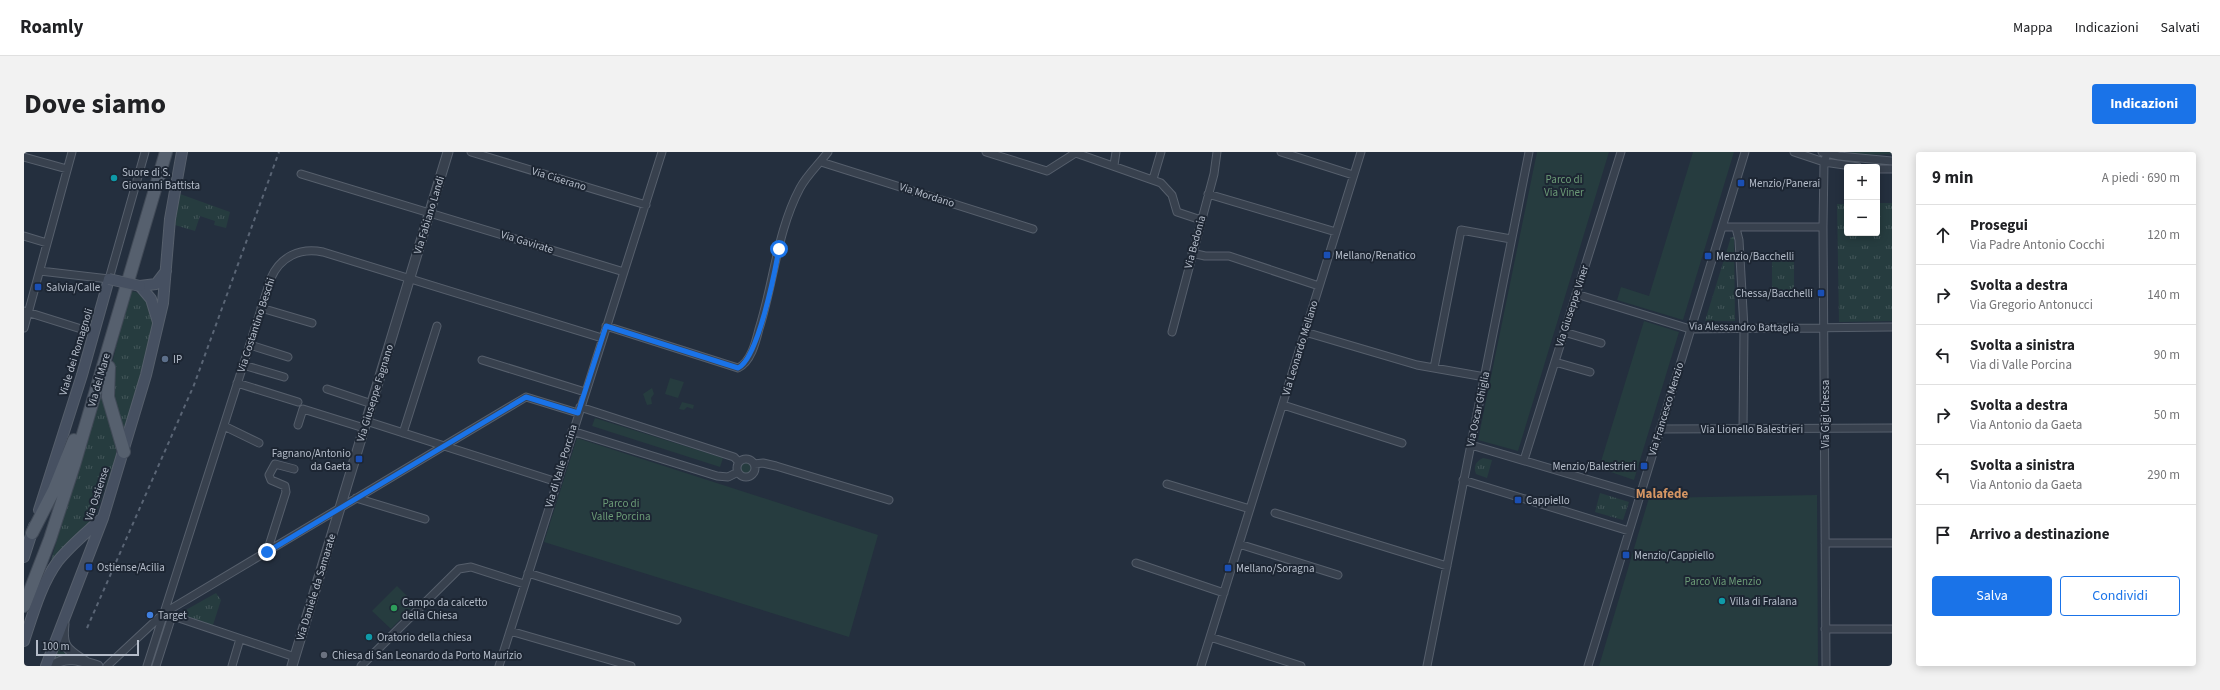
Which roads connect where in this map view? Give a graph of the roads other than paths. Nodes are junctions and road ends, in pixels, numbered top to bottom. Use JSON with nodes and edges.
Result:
{"nodes":[{"id":1,"x":72,"y":152,"type":"edge"},
{"id":2,"x":145,"y":152,"type":"edge"},
{"id":3,"x":166,"y":152,"type":"edge"},
{"id":4,"x":182,"y":152,"type":"edge"},
{"id":5,"x":448,"y":152,"type":"edge"},
{"id":6,"x":471,"y":152,"type":"edge"},
{"id":7,"x":662,"y":152,"type":"edge"},
{"id":8,"x":828,"y":152,"type":"edge"},
{"id":9,"x":986,"y":152,"type":"edge"},
{"id":10,"x":1076,"y":152,"type":"edge"},
{"id":11,"x":1116,"y":152,"type":"edge"},
{"id":12,"x":1161,"y":152,"type":"edge"},
{"id":13,"x":1217,"y":152,"type":"edge"},
{"id":14,"x":1281,"y":152,"type":"edge"},
{"id":15,"x":1361,"y":152,"type":"edge"},
{"id":16,"x":1529,"y":152,"type":"edge"},
{"id":17,"x":1621,"y":152,"type":"edge"},
{"id":18,"x":1745,"y":152,"type":"edge"},
{"id":19,"x":1794,"y":152,"type":"edge"},
{"id":20,"x":1825,"y":153,"type":"edge"},
{"id":21,"x":24,"y":157,"type":"edge"},
{"id":22,"x":1892,"y":161,"type":"edge"},
{"id":23,"x":821,"y":162,"type":"junction"},
{"id":24,"x":1824,"y":162,"type":"junction"},
{"id":25,"x":1114,"y":165,"type":"junction"},
{"id":26,"x":1844,"y":165,"type":"edge"},
{"id":27,"x":1892,"y":168,"type":"edge"},
{"id":28,"x":67,"y":169,"type":"junction"},
{"id":29,"x":1880,"y":169,"type":"edge"},
{"id":30,"x":301,"y":174,"type":"dead end"},
{"id":31,"x":1353,"y":175,"type":"junction"},
{"id":32,"x":1153,"y":179,"type":"junction"},
{"id":33,"x":1208,"y":194,"type":"junction"},
{"id":34,"x":646,"y":205,"type":"junction"},
{"id":35,"x":430,"y":212,"type":"junction"},
{"id":36,"x":1201,"y":220,"type":"junction"},
{"id":37,"x":1722,"y":226,"type":"junction"},
{"id":38,"x":1823,"y":227,"type":"junction"},
{"id":39,"x":1736,"y":228,"type":"junction"},
{"id":40,"x":1033,"y":229,"type":"dead end"},
{"id":41,"x":1336,"y":232,"type":"junction"},
{"id":42,"x":24,"y":236,"type":"edge"},
{"id":43,"x":1511,"y":239,"type":"junction"},
{"id":44,"x":47,"y":243,"type":"junction"},
{"id":45,"x":1192,"y":253,"type":"junction"},
{"id":46,"x":40,"y":271,"type":"junction"},
{"id":47,"x":166,"y":271,"type":"junction"},
{"id":48,"x":624,"y":272,"type":"junction"},
{"id":49,"x":410,"y":278,"type":"junction"},
{"id":50,"x":109,"y":279,"type":"junction"},
{"id":51,"x":140,"y":286,"type":"junction"},
{"id":52,"x":1319,"y":286,"type":"junction"},
{"id":53,"x":1576,"y":294,"type":"junction"},
{"id":54,"x":261,"y":308,"type":"junction"},
{"id":55,"x":26,"y":312,"type":"edge"},
{"id":56,"x":117,"y":317,"type":"junction"},
{"id":57,"x":312,"y":323,"type":"dead end"},
{"id":58,"x":159,"y":326,"type":"junction"},
{"id":59,"x":437,"y":326,"type":"dead end"},
{"id":60,"x":606,"y":326,"type":"junction"},
{"id":61,"x":1892,"y":327,"type":"edge"},
{"id":62,"x":24,"y":328,"type":"edge"},
{"id":63,"x":1744,"y":328,"type":"junction"},
{"id":64,"x":1826,"y":328,"type":"junction"},
{"id":65,"x":1690,"y":329,"type":"junction"},
{"id":66,"x":1172,"y":332,"type":"dead end"},
{"id":67,"x":1305,"y":332,"type":"junction"},
{"id":68,"x":1564,"y":332,"type":"junction"},
{"id":69,"x":94,"y":333,"type":"junction"},
{"id":70,"x":602,"y":338,"type":"junction"},
{"id":71,"x":1601,"y":343,"type":"dead end"},
{"id":72,"x":250,"y":345,"type":"junction"},
{"id":73,"x":288,"y":357,"type":"dead end"},
{"id":74,"x":482,"y":360,"type":"dead end"},
{"id":75,"x":1555,"y":362,"type":"junction"},
{"id":76,"x":243,"y":365,"type":"junction"},
{"id":77,"x":1434,"y":368,"type":"junction"},
{"id":78,"x":1590,"y":372,"type":"dead end"},
{"id":79,"x":284,"y":377,"type":"dead end"},
{"id":80,"x":1485,"y":377,"type":"junction"},
{"id":81,"x":237,"y":383,"type":"junction"},
{"id":82,"x":327,"y":389,"type":"dead end"},
{"id":83,"x":585,"y":392,"type":"junction"},
{"id":84,"x":94,"y":398,"type":"junction"},
{"id":85,"x":298,"y":402,"type":"dead end"},
{"id":86,"x":372,"y":404,"type":"junction"},
{"id":87,"x":1282,"y":405,"type":"junction"},
{"id":88,"x":579,"y":410,"type":"junction"},
{"id":89,"x":298,"y":425,"type":"dead end"},
{"id":90,"x":365,"y":425,"type":"junction"},
{"id":91,"x":224,"y":426,"type":"junction"},
{"id":92,"x":1892,"y":428,"type":"edge"},
{"id":93,"x":1660,"y":429,"type":"junction"},
{"id":94,"x":1742,"y":429,"type":"junction"},
{"id":95,"x":1825,"y":429,"type":"junction"},
{"id":96,"x":572,"y":431,"type":"junction"},
{"id":97,"x":404,"y":433,"type":"junction"},
{"id":98,"x":259,"y":443,"type":"dead end"},
{"id":99,"x":1402,"y":443,"type":"dead end"},
{"id":100,"x":1471,"y":445,"type":"junction"},
{"id":101,"x":443,"y":446,"type":"junction"},
{"id":102,"x":124,"y":452,"type":"junction"},
{"id":103,"x":1524,"y":460,"type":"junction"},
{"id":104,"x":739,"y":462,"type":"junction"},
{"id":105,"x":754,"y":464,"type":"junction"},
{"id":106,"x":294,"y":469,"type":"dead end"},
{"id":107,"x":738,"y":472,"type":"junction"},
{"id":108,"x":1463,"y":480,"type":"junction"},
{"id":109,"x":557,"y":482,"type":"junction"},
{"id":110,"x":1167,"y":484,"type":"dead end"},
{"id":111,"x":1640,"y":495,"type":"junction"},
{"id":112,"x":356,"y":498,"type":"junction"},
{"id":113,"x":889,"y":500,"type":"dead end"},
{"id":114,"x":340,"y":508,"type":"junction"},
{"id":115,"x":1250,"y":509,"type":"junction"},
{"id":116,"x":1275,"y":512,"type":"dead end"},
{"id":117,"x":103,"y":518,"type":"junction"},
{"id":118,"x":425,"y":519,"type":"dead end"},
{"id":119,"x":1629,"y":531,"type":"junction"},
{"id":120,"x":32,"y":533,"type":"junction"},
{"id":121,"x":1825,"y":543,"type":"junction"},
{"id":122,"x":1892,"y":543,"type":"edge"},
{"id":123,"x":1239,"y":544,"type":"junction"},
{"id":124,"x":26,"y":546,"type":"edge"},
{"id":125,"x":267,"y":552,"type":"junction"},
{"id":126,"x":24,"y":557,"type":"edge"},
{"id":127,"x":1136,"y":563,"type":"dead end"},
{"id":128,"x":1447,"y":566,"type":"junction"},
{"id":129,"x":528,"y":573,"type":"junction"},
{"id":130,"x":1338,"y":575,"type":"dead end"},
{"id":131,"x":524,"y":584,"type":"junction"},
{"id":132,"x":1224,"y":593,"type":"junction"},
{"id":133,"x":24,"y":606,"type":"edge"},
{"id":134,"x":164,"y":613,"type":"junction"},
{"id":135,"x":172,"y":616,"type":"junction"},
{"id":136,"x":65,"y":618,"type":"junction"},
{"id":137,"x":677,"y":620,"type":"dead end"},
{"id":138,"x":1825,"y":629,"type":"junction"},
{"id":139,"x":1892,"y":629,"type":"edge"},
{"id":140,"x":510,"y":631,"type":"junction"},
{"id":141,"x":1210,"y":637,"type":"junction"},
{"id":142,"x":240,"y":639,"type":"junction"},
{"id":143,"x":24,"y":641,"type":"edge"},
{"id":144,"x":86,"y":662,"type":"junction"},
{"id":145,"x":294,"y":662,"type":"edge"},
{"id":146,"x":46,"y":666,"type":"edge"},
{"id":147,"x":54,"y":666,"type":"edge"},
{"id":148,"x":98,"y":666,"type":"edge"},
{"id":149,"x":107,"y":666,"type":"edge"},
{"id":150,"x":147,"y":666,"type":"edge"},
{"id":151,"x":156,"y":666,"type":"edge"},
{"id":152,"x":232,"y":666,"type":"edge"},
{"id":153,"x":360,"y":666,"type":"edge"},
{"id":154,"x":498,"y":666,"type":"edge"},
{"id":155,"x":631,"y":666,"type":"edge"},
{"id":156,"x":1201,"y":666,"type":"edge"},
{"id":157,"x":1301,"y":666,"type":"edge"},
{"id":158,"x":1427,"y":666,"type":"edge"},
{"id":159,"x":1588,"y":666,"type":"edge"},
{"id":160,"x":1826,"y":666,"type":"edge"}],
"edges":[{"from":1,"to":28,"type":"street"},
{"from":2,"to":50,"type":"street","name":"Viale dei Romagnoli"},
{"from":3,"to":56,"type":"main road","name":"Via del Mare"},
{"from":4,"to":47,"type":"main road","name":"Via Ostiense"},
{"from":5,"to":35,"type":"street","name":"Via Fabiano Landi"},
{"from":6,"to":34,"type":"street","name":"Via Ciserano"},
{"from":7,"to":34,"type":"street","name":"Via di Valle Porcina"},
{"from":8,"to":23,"type":"street"},
{"from":9,"to":10,"type":"street"},
{"from":10,"to":25,"type":"street"},
{"from":11,"to":25,"type":"street"},
{"from":12,"to":32,"type":"street"},
{"from":13,"to":33,"type":"street","name":"Via Bedonia"},
{"from":14,"to":31,"type":"street"},
{"from":15,"to":31,"type":"street","name":"Via Leonardo Mellano"},
{"from":16,"to":43,"type":"street","name":"Via Oscar Ghiglia"},
{"from":17,"to":53,"type":"street","name":"Via Giuseppe Viner"},
{"from":18,"to":37,"type":"street","name":"Via Francesco Menzio"},
{"from":19,"to":24,"type":"street"},
{"from":20,"to":22,"type":"street"},
{"from":20,"to":24,"type":"street"},
{"from":21,"to":28,"type":"street"},
{"from":23,"to":40,"type":"street","name":"Via Mordano"},
{"from":23,"to":60,"type":"street"},
{"from":24,"to":26,"type":"street"},
{"from":24,"to":38,"type":"street","name":"Via Gigi Chessa"},
{"from":25,"to":32,"type":"street"},
{"from":27,"to":29,"type":"street"},
{"from":28,"to":44,"type":"street"},
{"from":30,"to":35,"type":"street","name":"Via Gavirate"},
{"from":31,"to":41,"type":"street","name":"Via Leonardo Mellano"},
{"from":32,"to":36,"type":"street"},
{"from":33,"to":36,"type":"street","name":"Via Bedonia"},
{"from":33,"to":41,"type":"street"},
{"from":34,"to":48,"type":"street","name":"Via di Valle Porcina"},
{"from":35,"to":48,"type":"street","name":"Via Gavirate"},
{"from":35,"to":49,"type":"street","name":"Via Fabiano Landi"},
{"from":36,"to":45,"type":"street","name":"Via Bedonia"},
{"from":37,"to":39,"type":"street"},
{"from":37,"to":65,"type":"street","name":"Via Francesco Menzio"},
{"from":38,"to":39,"type":"street"},
{"from":38,"to":64,"type":"street","name":"Via Gigi Chessa"},
{"from":39,"to":63,"type":"street"},
{"from":41,"to":52,"type":"street","name":"Via Leonardo Mellano"},
{"from":42,"to":44,"type":"street"},
{"from":43,"to":77,"type":"street"},
{"from":43,"to":80,"type":"street","name":"Via Oscar Ghiglia"},
{"from":44,"to":46,"type":"street"},
{"from":45,"to":52,"type":"street"},
{"from":45,"to":66,"type":"street","name":"Via Bedonia"},
{"from":46,"to":50,"type":"street"},
{"from":46,"to":55,"type":"street"},
{"from":47,"to":51,"type":"main road"},
{"from":47,"to":58,"type":"main road","name":"Via Ostiense"},
{"from":48,"to":60,"type":"street","name":"Via di Valle Porcina"},
{"from":49,"to":54,"type":"street","name":"Via Costantino Beschi"},
{"from":49,"to":70,"type":"street","name":"Via Costantino Beschi"},
{"from":49,"to":86,"type":"street","name":"Via Giuseppe Fagnano"},
{"from":50,"to":51,"type":"main road","bridge":true},
{"from":50,"to":69,"type":"main road","name":"Viale dei Romagnoli"},
{"from":51,"to":58,"type":"main road","name":"Via Ostiense"},
{"from":52,"to":67,"type":"street","name":"Via Leonardo Mellano"},
{"from":53,"to":65,"type":"street","name":"Via Alessandro Battaglia"},
{"from":53,"to":68,"type":"street","name":"Via Giuseppe Viner"},
{"from":54,"to":57,"type":"street"},
{"from":54,"to":72,"type":"street","name":"Via Costantino Beschi"},
{"from":55,"to":62,"type":"street"},
{"from":55,"to":69,"type":"street"},
{"from":56,"to":84,"type":"main road","name":"Via del Mare"},
{"from":56,"to":102,"type":"main road"},
{"from":58,"to":102,"type":"main road","name":"Via Ostiense"},
{"from":59,"to":97,"type":"street"},
{"from":60,"to":70,"type":"street","name":"Via di Valle Porcina"},
{"from":61,"to":64,"type":"street","name":"Via Alessandro Battaglia"},
{"from":63,"to":64,"type":"street","name":"Via Alessandro Battaglia"},
{"from":63,"to":65,"type":"street","name":"Via Alessandro Battaglia"},
{"from":63,"to":94,"type":"street"},
{"from":64,"to":95,"type":"street","name":"Via Gigi Chessa"},
{"from":65,"to":93,"type":"street","name":"Via Francesco Menzio"},
{"from":67,"to":77,"type":"street"},
{"from":67,"to":87,"type":"street","name":"Via Leonardo Mellano"},
{"from":68,"to":71,"type":"street"},
{"from":68,"to":75,"type":"street","name":"Via Giuseppe Viner"},
{"from":69,"to":120,"type":"main road","name":"Viale dei Romagnoli"},
{"from":70,"to":83,"type":"street","name":"Via di Valle Porcina"},
{"from":72,"to":73,"type":"street"},
{"from":72,"to":76,"type":"street","name":"Via Costantino Beschi"},
{"from":74,"to":83,"type":"street"},
{"from":75,"to":78,"type":"street"},
{"from":75,"to":103,"type":"street","name":"Via Giuseppe Viner"},
{"from":76,"to":79,"type":"street"},
{"from":76,"to":81,"type":"street","name":"Via Costantino Beschi"},
{"from":77,"to":80,"type":"street"},
{"from":80,"to":100,"type":"street","name":"Via Oscar Ghiglia"},
{"from":81,"to":85,"type":"street"},
{"from":81,"to":91,"type":"street","name":"Via Costantino Beschi"},
{"from":82,"to":86,"type":"street"},
{"from":83,"to":88,"type":"street","name":"Via di Valle Porcina"},
{"from":84,"to":120,"type":"main road"},
{"from":84,"to":133,"type":"main road","name":"Via del Mare"},
{"from":86,"to":90,"type":"street","name":"Via Giuseppe Fagnano"},
{"from":87,"to":99,"type":"street"},
{"from":87,"to":115,"type":"street","name":"Via Leonardo Mellano"},
{"from":88,"to":96,"type":"street","name":"Via di Valle Porcina"},
{"from":88,"to":101,"type":"street"},
{"from":88,"to":104,"type":"street"},
{"from":89,"to":90,"type":"street"},
{"from":90,"to":97,"type":"street"},
{"from":90,"to":114,"type":"street","name":"Via Giuseppe Fagnano"},
{"from":91,"to":98,"type":"street"},
{"from":91,"to":134,"type":"street","name":"Via Costantino Beschi"},
{"from":92,"to":95,"type":"street","name":"Via Lionello Balestrieri"},
{"from":93,"to":94,"type":"street","name":"Via Lionello Balestrieri"},
{"from":93,"to":111,"type":"street","name":"Via Francesco Menzio"},
{"from":94,"to":95,"type":"street","name":"Via Lionello Balestrieri"},
{"from":95,"to":121,"type":"street","name":"Via Gigi Chessa"},
{"from":96,"to":107,"type":"street"},
{"from":96,"to":109,"type":"street","name":"Via di Valle Porcina"},
{"from":97,"to":101,"type":"street"},
{"from":100,"to":103,"type":"street"},
{"from":100,"to":108,"type":"street","name":"Via Oscar Ghiglia"},
{"from":101,"to":109,"type":"street"},
{"from":101,"to":112,"type":"street"},
{"from":102,"to":117,"type":"main road","name":"Via Ostiense"},
{"from":103,"to":111,"type":"street"},
{"from":104,"to":105,"type":"street"},
{"from":104,"to":107,"type":"street"},
{"from":105,"to":107,"type":"street"},
{"from":105,"to":113,"type":"street"},
{"from":106,"to":125,"type":"street"},
{"from":108,"to":119,"type":"street"},
{"from":108,"to":128,"type":"street","name":"Via Oscar Ghiglia"},
{"from":109,"to":129,"type":"street","name":"Via di Valle Porcina"},
{"from":110,"to":115,"type":"street"},
{"from":111,"to":119,"type":"street","name":"Via Francesco Menzio"},
{"from":112,"to":114,"type":"street"},
{"from":112,"to":118,"type":"street"},
{"from":114,"to":125,"type":"street"},
{"from":114,"to":145,"type":"street","name":"Via Daniele da Samarate"},
{"from":115,"to":123,"type":"street","name":"Via Leonardo Mellano"},
{"from":116,"to":128,"type":"street"},
{"from":117,"to":136,"type":"main road","name":"Via Ostiense"},
{"from":117,"to":143,"type":"main road"},
{"from":119,"to":159,"type":"street","name":"Via Francesco Menzio"},
{"from":120,"to":124,"type":"main road","name":"Viale dei Romagnoli"},
{"from":121,"to":122,"type":"street"},
{"from":121,"to":138,"type":"street","name":"Via Gigi Chessa"},
{"from":123,"to":130,"type":"street"},
{"from":123,"to":132,"type":"street","name":"Via Leonardo Mellano"},
{"from":124,"to":126,"type":"main road","name":"Viale dei Romagnoli"},
{"from":125,"to":134,"type":"street"},
{"from":127,"to":132,"type":"street"},
{"from":128,"to":158,"type":"street","name":"Via Oscar Ghiglia"},
{"from":129,"to":131,"type":"street","name":"Via di Valle Porcina"},
{"from":129,"to":137,"type":"street"},
{"from":131,"to":140,"type":"street","name":"Via di Valle Porcina"},
{"from":131,"to":153,"type":"street"},
{"from":132,"to":141,"type":"street","name":"Via Leonardo Mellano"},
{"from":134,"to":135,"type":"street"},
{"from":134,"to":149,"type":"street"},
{"from":134,"to":150,"type":"street","name":"Via Costantino Beschi"},
{"from":135,"to":142,"type":"street"},
{"from":135,"to":151,"type":"street"},
{"from":136,"to":144,"type":"street"},
{"from":136,"to":146,"type":"main road","name":"Via Ostiense"},
{"from":138,"to":139,"type":"street"},
{"from":138,"to":160,"type":"street","name":"Via Gigi Chessa"},
{"from":140,"to":154,"type":"street","name":"Via di Valle Porcina"},
{"from":140,"to":155,"type":"street"},
{"from":141,"to":156,"type":"street","name":"Via Leonardo Mellano"},
{"from":141,"to":157,"type":"street"},
{"from":142,"to":145,"type":"street"},
{"from":142,"to":152,"type":"street"},
{"from":144,"to":147,"type":"street"},
{"from":144,"to":148,"type":"street"}]}
